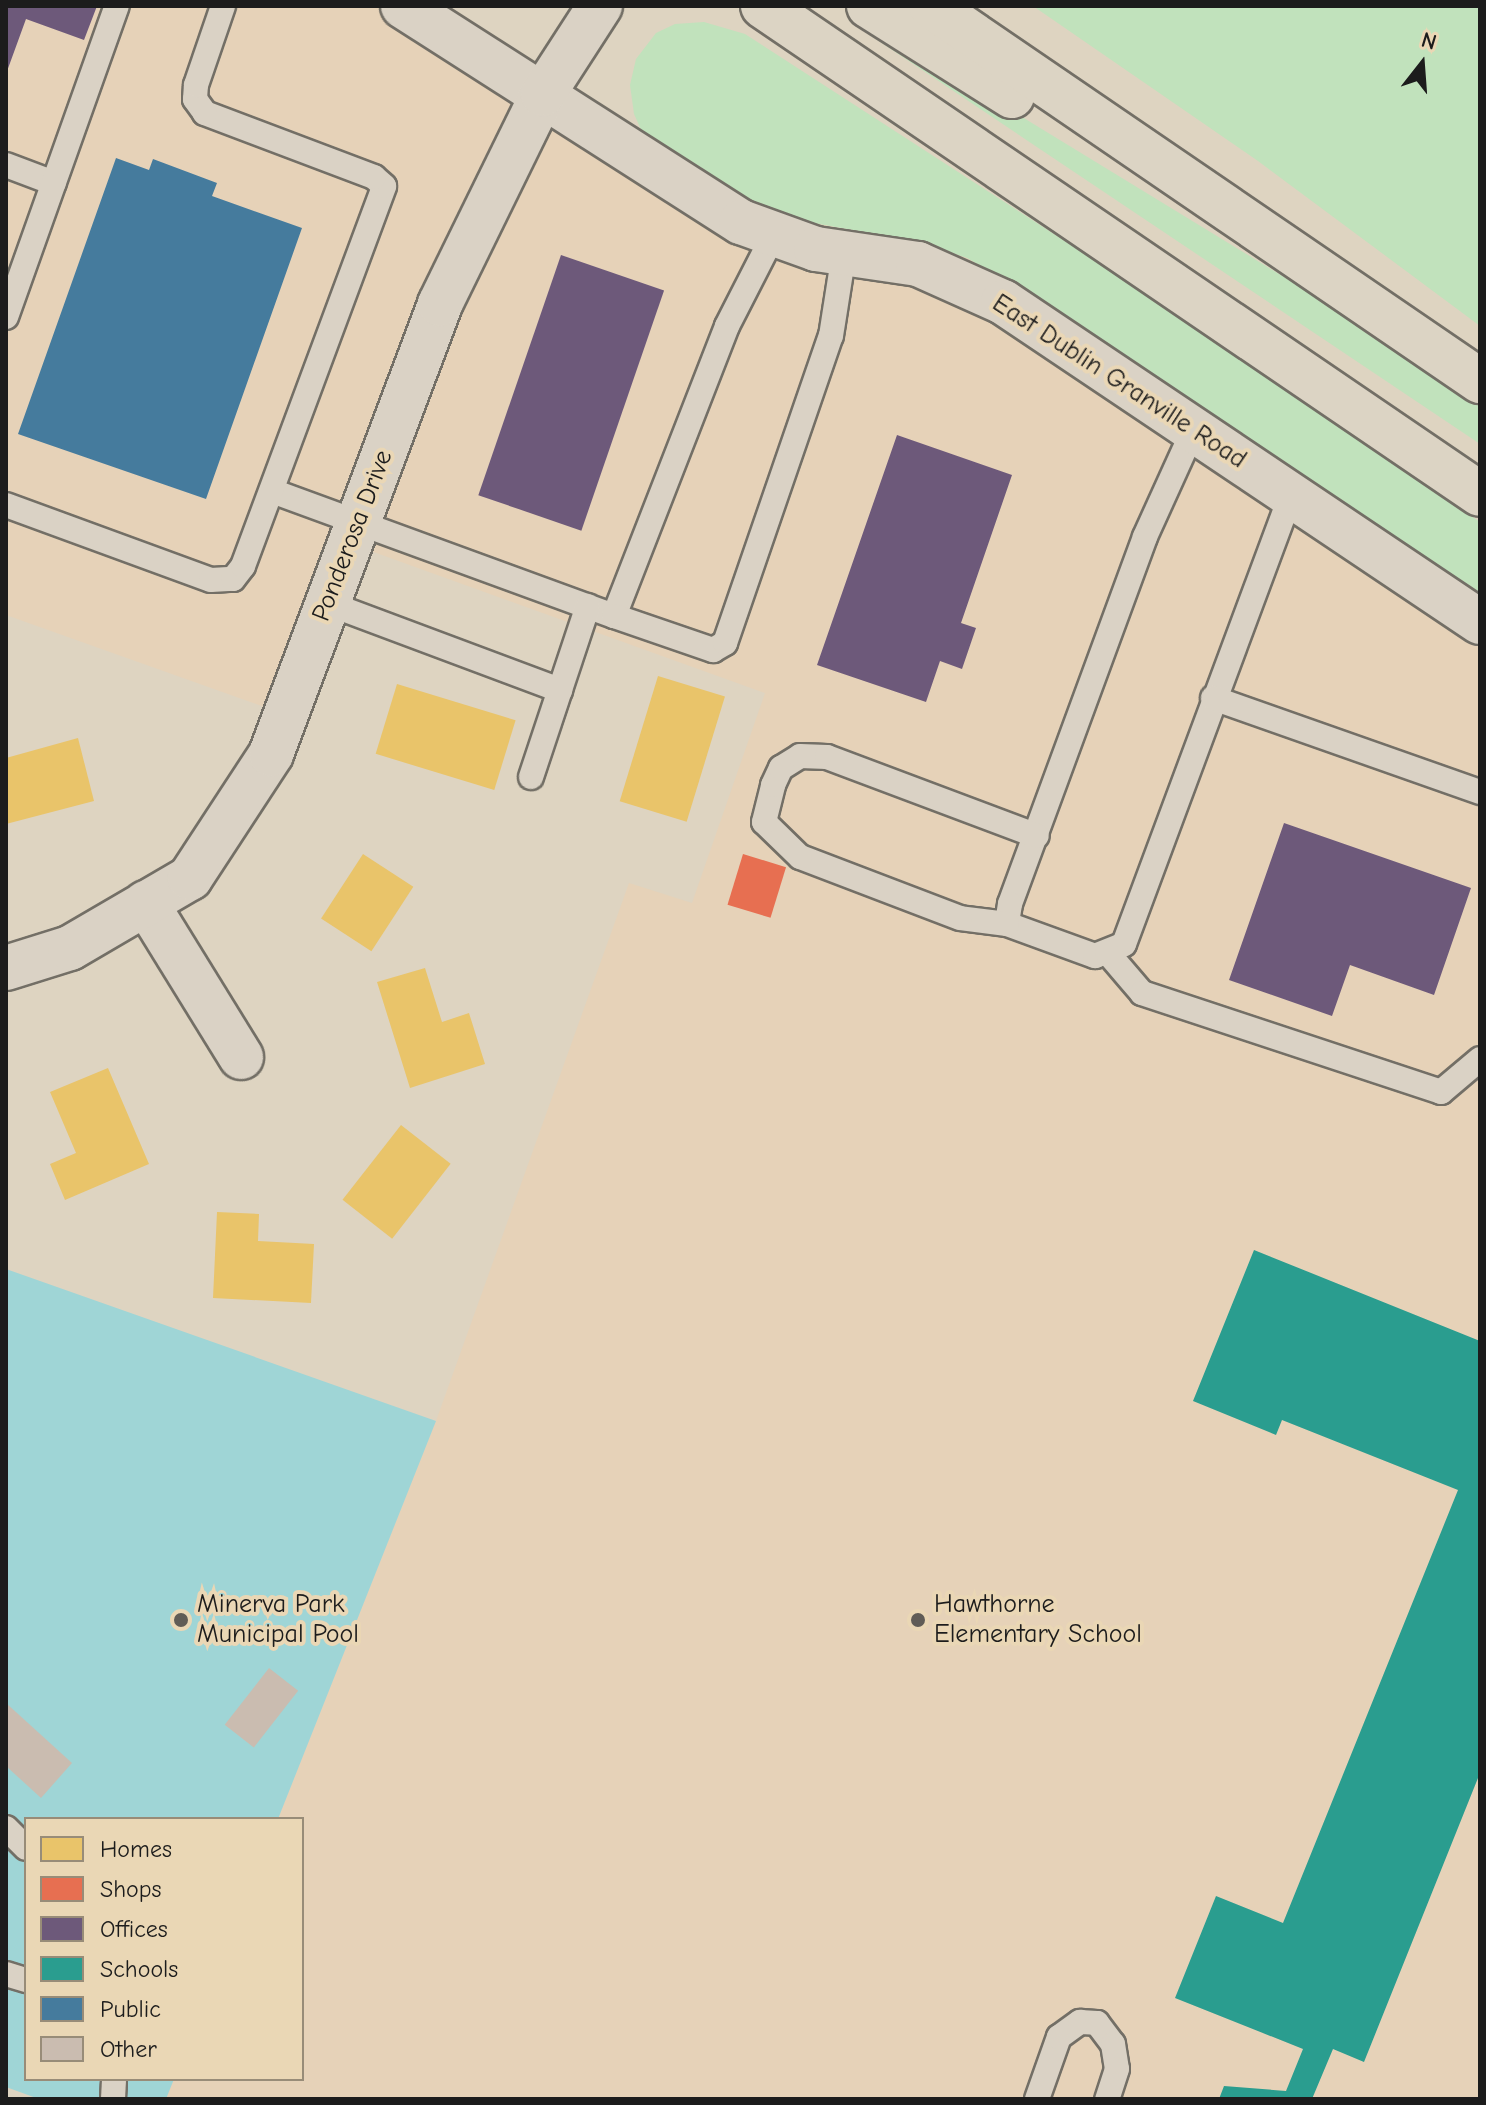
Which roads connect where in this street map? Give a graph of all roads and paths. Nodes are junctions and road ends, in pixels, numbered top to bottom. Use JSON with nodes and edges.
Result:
{"nodes":[{"id":1,"x":117,"y":6,"type":"edge"},
{"id":2,"x":223,"y":6,"type":"edge"},
{"id":3,"x":403,"y":6,"type":"edge"},
{"id":4,"x":600,"y":6,"type":"edge"},
{"id":5,"x":763,"y":6,"type":"edge"},
{"id":6,"x":869,"y":6,"type":"edge"},
{"id":7,"x":931,"y":6,"type":"edge"},
{"id":8,"x":543,"y":94,"type":"junction"},
{"id":9,"x":6,"y":165,"type":"edge"},
{"id":10,"x":54,"y":183,"type":"junction"},
{"id":11,"x":774,"y":234,"type":"junction"},
{"id":12,"x":844,"y":253,"type":"junction"},
{"id":13,"x":6,"y":317,"type":"edge"},
{"id":14,"x":1436,"y":351,"type":"junction"},
{"id":15,"x":1480,"y":381,"type":"edge"},
{"id":16,"x":1193,"y":431,"type":"junction"},
{"id":17,"x":272,"y":491,"type":"junction"},
{"id":18,"x":1480,"y":494,"type":"edge"},
{"id":19,"x":1291,"y":496,"type":"junction"},
{"id":20,"x":6,"y":505,"type":"edge"},
{"id":21,"x":357,"y":525,"type":"junction"},
{"id":22,"x":327,"y":603,"type":"junction"},
{"id":23,"x":588,"y":606,"type":"junction"},
{"id":24,"x":614,"y":616,"type":"junction"},
{"id":25,"x":1480,"y":622,"type":"edge"},
{"id":26,"x":560,"y":690,"type":"junction"},
{"id":27,"x":1213,"y":698,"type":"junction"},
{"id":28,"x":531,"y":777,"type":"dead end"},
{"id":29,"x":1480,"y":792,"type":"edge"},
{"id":30,"x":1037,"y":836,"type":"junction"},
{"id":31,"x":146,"y":903,"type":"junction"},
{"id":32,"x":1007,"y":924,"type":"junction"},
{"id":33,"x":1107,"y":952,"type":"junction"},
{"id":34,"x":6,"y":968,"type":"edge"},
{"id":35,"x":241,"y":1057,"type":"dead end"},
{"id":36,"x":1480,"y":1059,"type":"edge"},
{"id":37,"x":6,"y":1828,"type":"edge"},
{"id":38,"x":24,"y":1846,"type":"edge"},
{"id":39,"x":1037,"y":2099,"type":"edge"},
{"id":40,"x":1107,"y":2099,"type":"edge"}],
"edges":[{"from":1,"to":10,"type":"lane"},
{"from":2,"to":17,"type":"lane"},
{"from":3,"to":8,"type":"street","name":"East Dublin Granville Road"},
{"from":4,"to":8,"type":"street","name":"Ponderosa Drive"},
{"from":5,"to":18,"type":"main road"},
{"from":6,"to":14,"type":"main road"},
{"from":7,"to":14,"type":"main road"},
{"from":8,"to":11,"type":"street","name":"East Dublin Granville Road"},
{"from":8,"to":21,"type":"street","name":"Ponderosa Drive"},
{"from":9,"to":10,"type":"lane"},
{"from":10,"to":13,"type":"lane"},
{"from":11,"to":12,"type":"street","name":"East Dublin Granville Road"},
{"from":11,"to":24,"type":"lane"},
{"from":12,"to":16,"type":"street","name":"East Dublin Granville Road"},
{"from":12,"to":24,"type":"lane"},
{"from":14,"to":15,"type":"main road"},
{"from":16,"to":19,"type":"street","name":"East Dublin Granville Road"},
{"from":16,"to":30,"type":"lane"},
{"from":17,"to":20,"type":"lane"},
{"from":17,"to":21,"type":"lane"},
{"from":19,"to":25,"type":"street","name":"East Dublin Granville Road"},
{"from":19,"to":27,"type":"lane"},
{"from":21,"to":22,"type":"street","name":"Ponderosa Drive"},
{"from":21,"to":23,"type":"lane"},
{"from":22,"to":26,"type":"lane"},
{"from":22,"to":31,"type":"street","name":"Ponderosa Drive"},
{"from":23,"to":24,"type":"lane"},
{"from":23,"to":26,"type":"lane"},
{"from":26,"to":28,"type":"lane"},
{"from":27,"to":29,"type":"lane"},
{"from":27,"to":33,"type":"lane"},
{"from":30,"to":32,"type":"lane"},
{"from":30,"to":32,"type":"lane"},
{"from":31,"to":34,"type":"street","name":"Ponderosa Drive"},
{"from":31,"to":35,"type":"street"},
{"from":32,"to":33,"type":"lane"},
{"from":33,"to":36,"type":"lane"},
{"from":37,"to":38,"type":"lane"},
{"from":39,"to":40,"type":"lane"}]}
